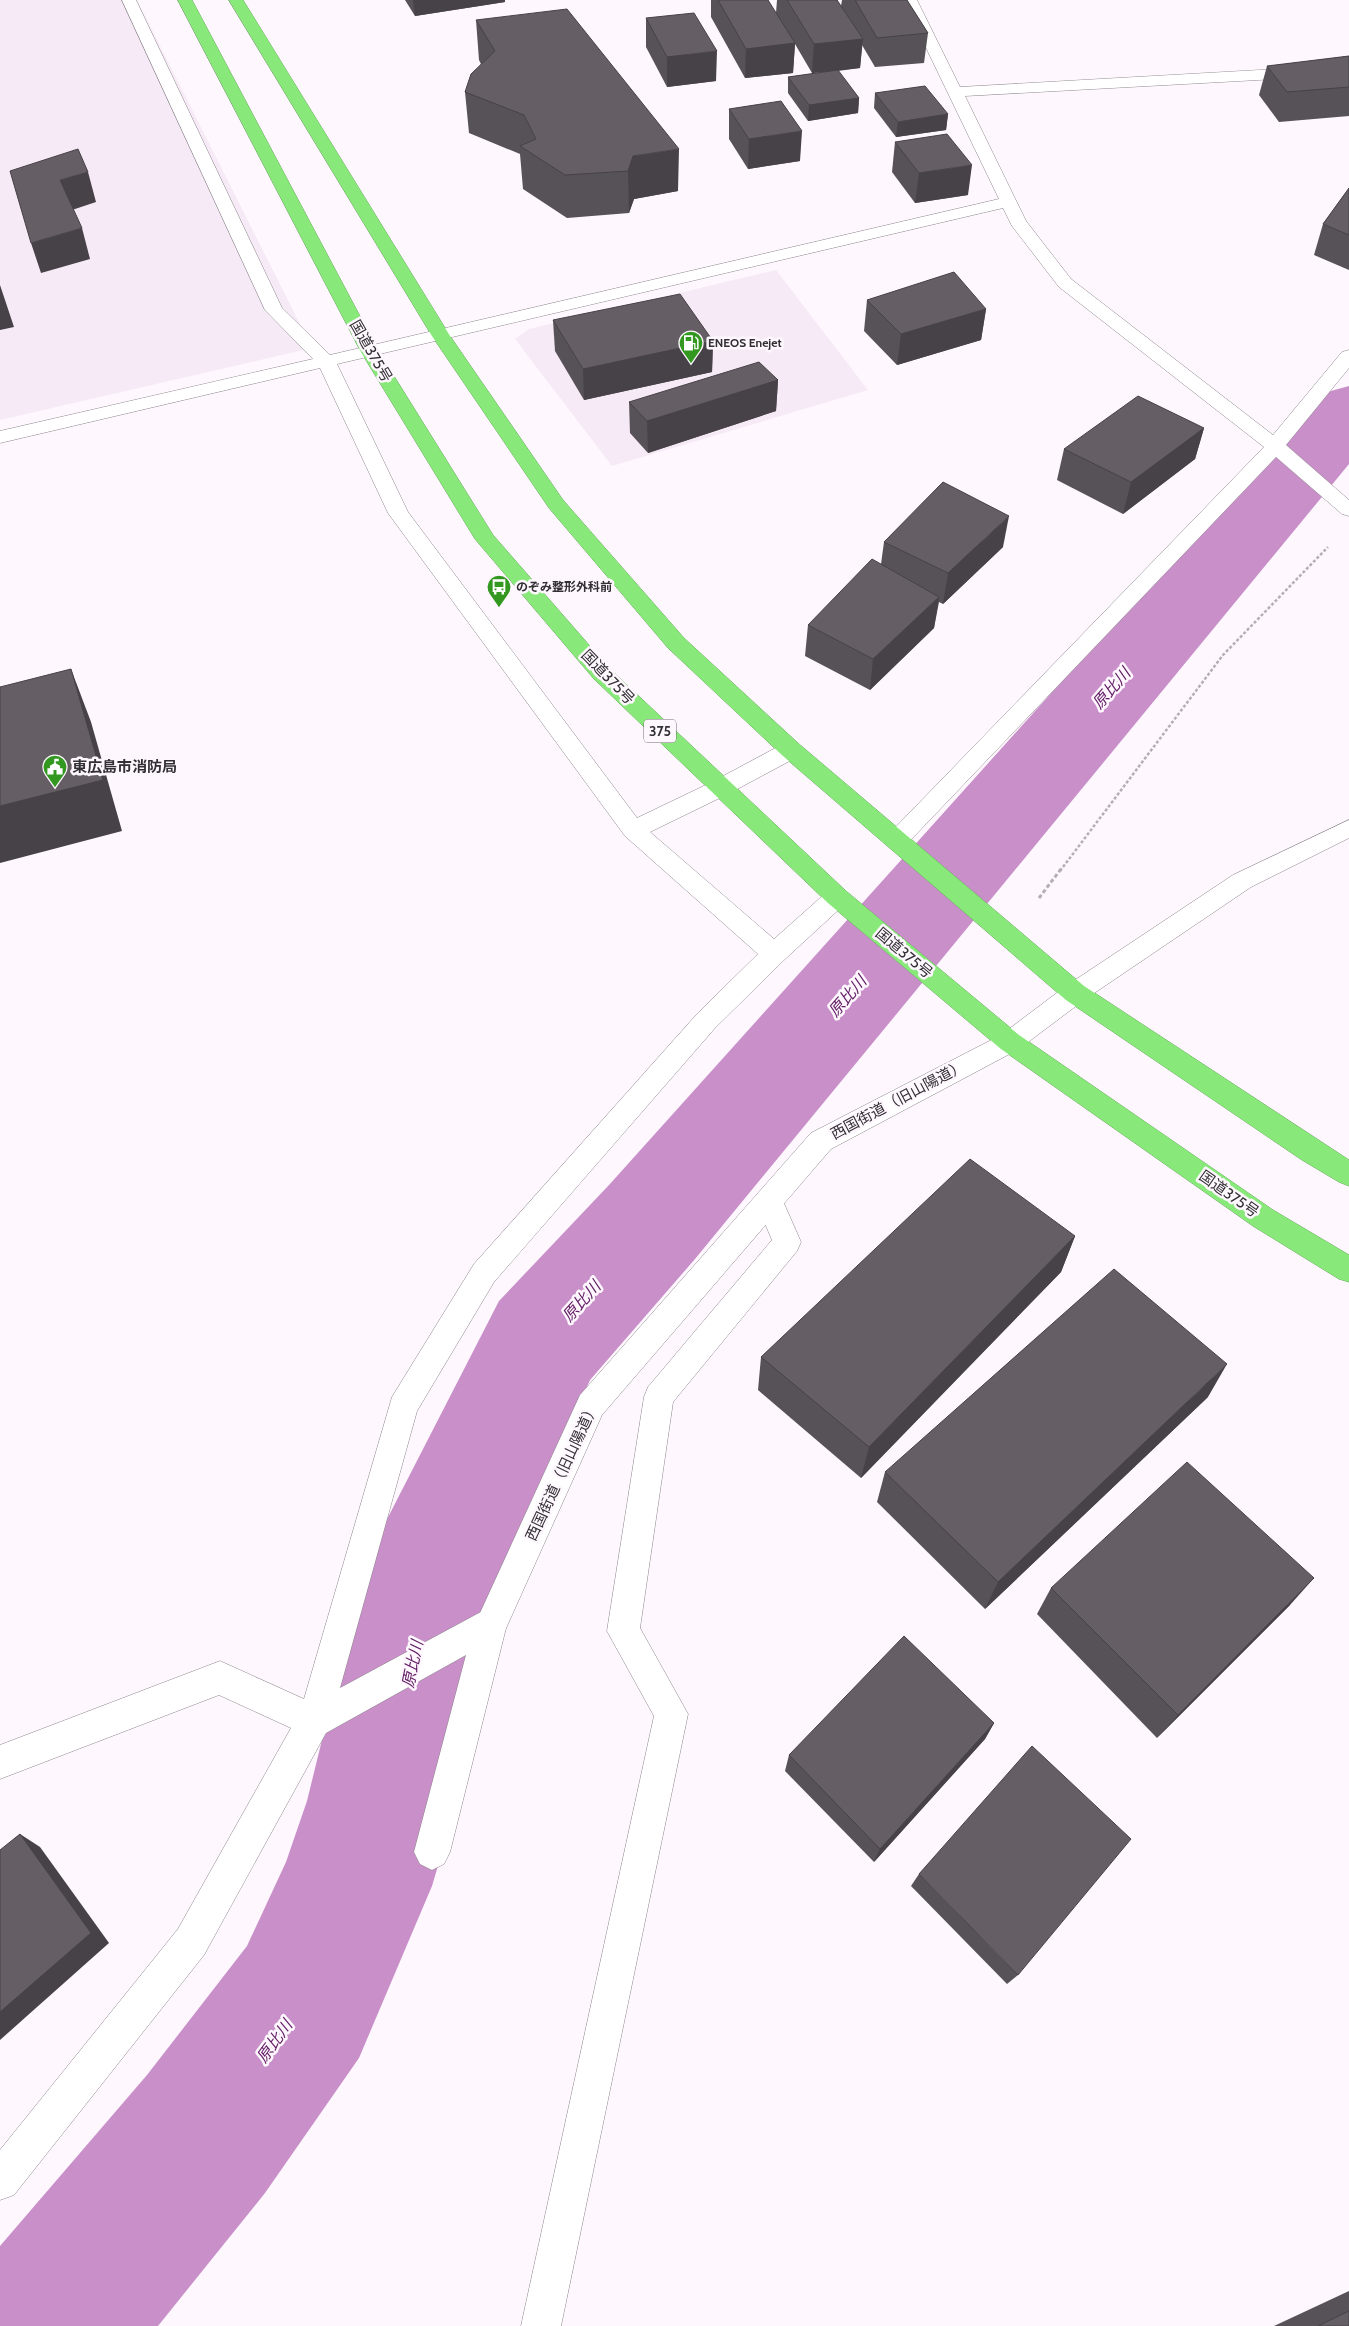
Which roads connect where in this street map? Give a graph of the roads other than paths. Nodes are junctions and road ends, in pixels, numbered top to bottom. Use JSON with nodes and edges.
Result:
{"nodes":[{"id":1,"x":129,"y":0,"type":"edge"},
{"id":2,"x":185,"y":0,"type":"edge"},
{"id":3,"x":236,"y":0,"type":"edge"},
{"id":4,"x":910,"y":0,"type":"edge"},
{"id":5,"x":1349,"y":70,"type":"edge"},
{"id":6,"x":955,"y":92,"type":"junction"},
{"id":7,"x":1009,"y":202,"type":"junction"},
{"id":8,"x":441,"y":336,"type":"junction"},
{"id":9,"x":370,"y":352,"type":"junction"},
{"id":10,"x":1349,"y":356,"type":"edge"},
{"id":11,"x":327,"y":362,"type":"junction"},
{"id":12,"x":0,"y":438,"type":"edge"},
{"id":13,"x":1281,"y":451,"type":"junction"},
{"id":14,"x":1344,"y":505,"type":"edge"},
{"id":15,"x":791,"y":750,"type":"junction"},
{"id":16,"x":720,"y":788,"type":"junction"},
{"id":17,"x":1349,"y":828,"type":"edge"},
{"id":18,"x":633,"y":830,"type":"junction"},
{"id":19,"x":896,"y":841,"type":"junction"},
{"id":20,"x":837,"y":897,"type":"junction"},
{"id":21,"x":774,"y":954,"type":"junction"},
{"id":22,"x":1076,"y":993,"type":"junction"},
{"id":23,"x":1010,"y":1042,"type":"junction"},
{"id":24,"x":1349,"y":1174,"type":"edge"},
{"id":25,"x":769,"y":1200,"type":"junction"},
{"id":26,"x":1349,"y":1270,"type":"edge"},
{"id":27,"x":491,"y":1624,"type":"junction"},
{"id":28,"x":314,"y":1721,"type":"junction"},
{"id":29,"x":0,"y":1762,"type":"edge"},
{"id":30,"x":432,"y":1852,"type":"dead end"},
{"id":31,"x":0,"y":2181,"type":"edge"},
{"id":32,"x":541,"y":2326,"type":"edge"}],
"edges":[{"from":1,"to":11,"type":"street"},
{"from":2,"to":9,"type":"highway","name":"国道375号","number":"375"},
{"from":3,"to":8,"type":"highway"},
{"from":4,"to":6,"type":"street"},
{"from":5,"to":6,"type":"street"},
{"from":6,"to":7,"type":"street"},
{"from":7,"to":8,"type":"street"},
{"from":7,"to":13,"type":"street"},
{"from":8,"to":9,"type":"street"},
{"from":8,"to":15,"type":"highway"},
{"from":9,"to":11,"type":"street"},
{"from":9,"to":16,"type":"highway","name":"国道375号","number":"375"},
{"from":10,"to":13,"type":"street"},
{"from":11,"to":12,"type":"street"},
{"from":11,"to":18,"type":"street"},
{"from":13,"to":14,"type":"street"},
{"from":13,"to":19,"type":"street"},
{"from":15,"to":16,"type":"street"},
{"from":15,"to":19,"type":"highway"},
{"from":16,"to":18,"type":"street"},
{"from":16,"to":20,"type":"highway","name":"国道375号","number":"375"},
{"from":17,"to":22,"type":"street","name":"西国街道（旧山陽道）"},
{"from":18,"to":21,"type":"street"},
{"from":19,"to":22,"type":"highway"},
{"from":20,"to":21,"type":"street"},
{"from":20,"to":23,"type":"highway","name":"国道375号","number":"375"},
{"from":21,"to":28,"type":"street"},
{"from":22,"to":23,"type":"street","name":"西国街道（旧山陽道）"},
{"from":22,"to":24,"type":"highway"},
{"from":23,"to":25,"type":"street","name":"西国街道（旧山陽道）"},
{"from":23,"to":26,"type":"highway","name":"国道375号","number":"375"},
{"from":25,"to":27,"type":"street","name":"西国街道（旧山陽道）"},
{"from":25,"to":32,"type":"street"},
{"from":27,"to":28,"type":"street"},
{"from":27,"to":30,"type":"street","name":"西国街道（旧山陽道）"},
{"from":28,"to":29,"type":"street"},
{"from":28,"to":31,"type":"street"}]}
